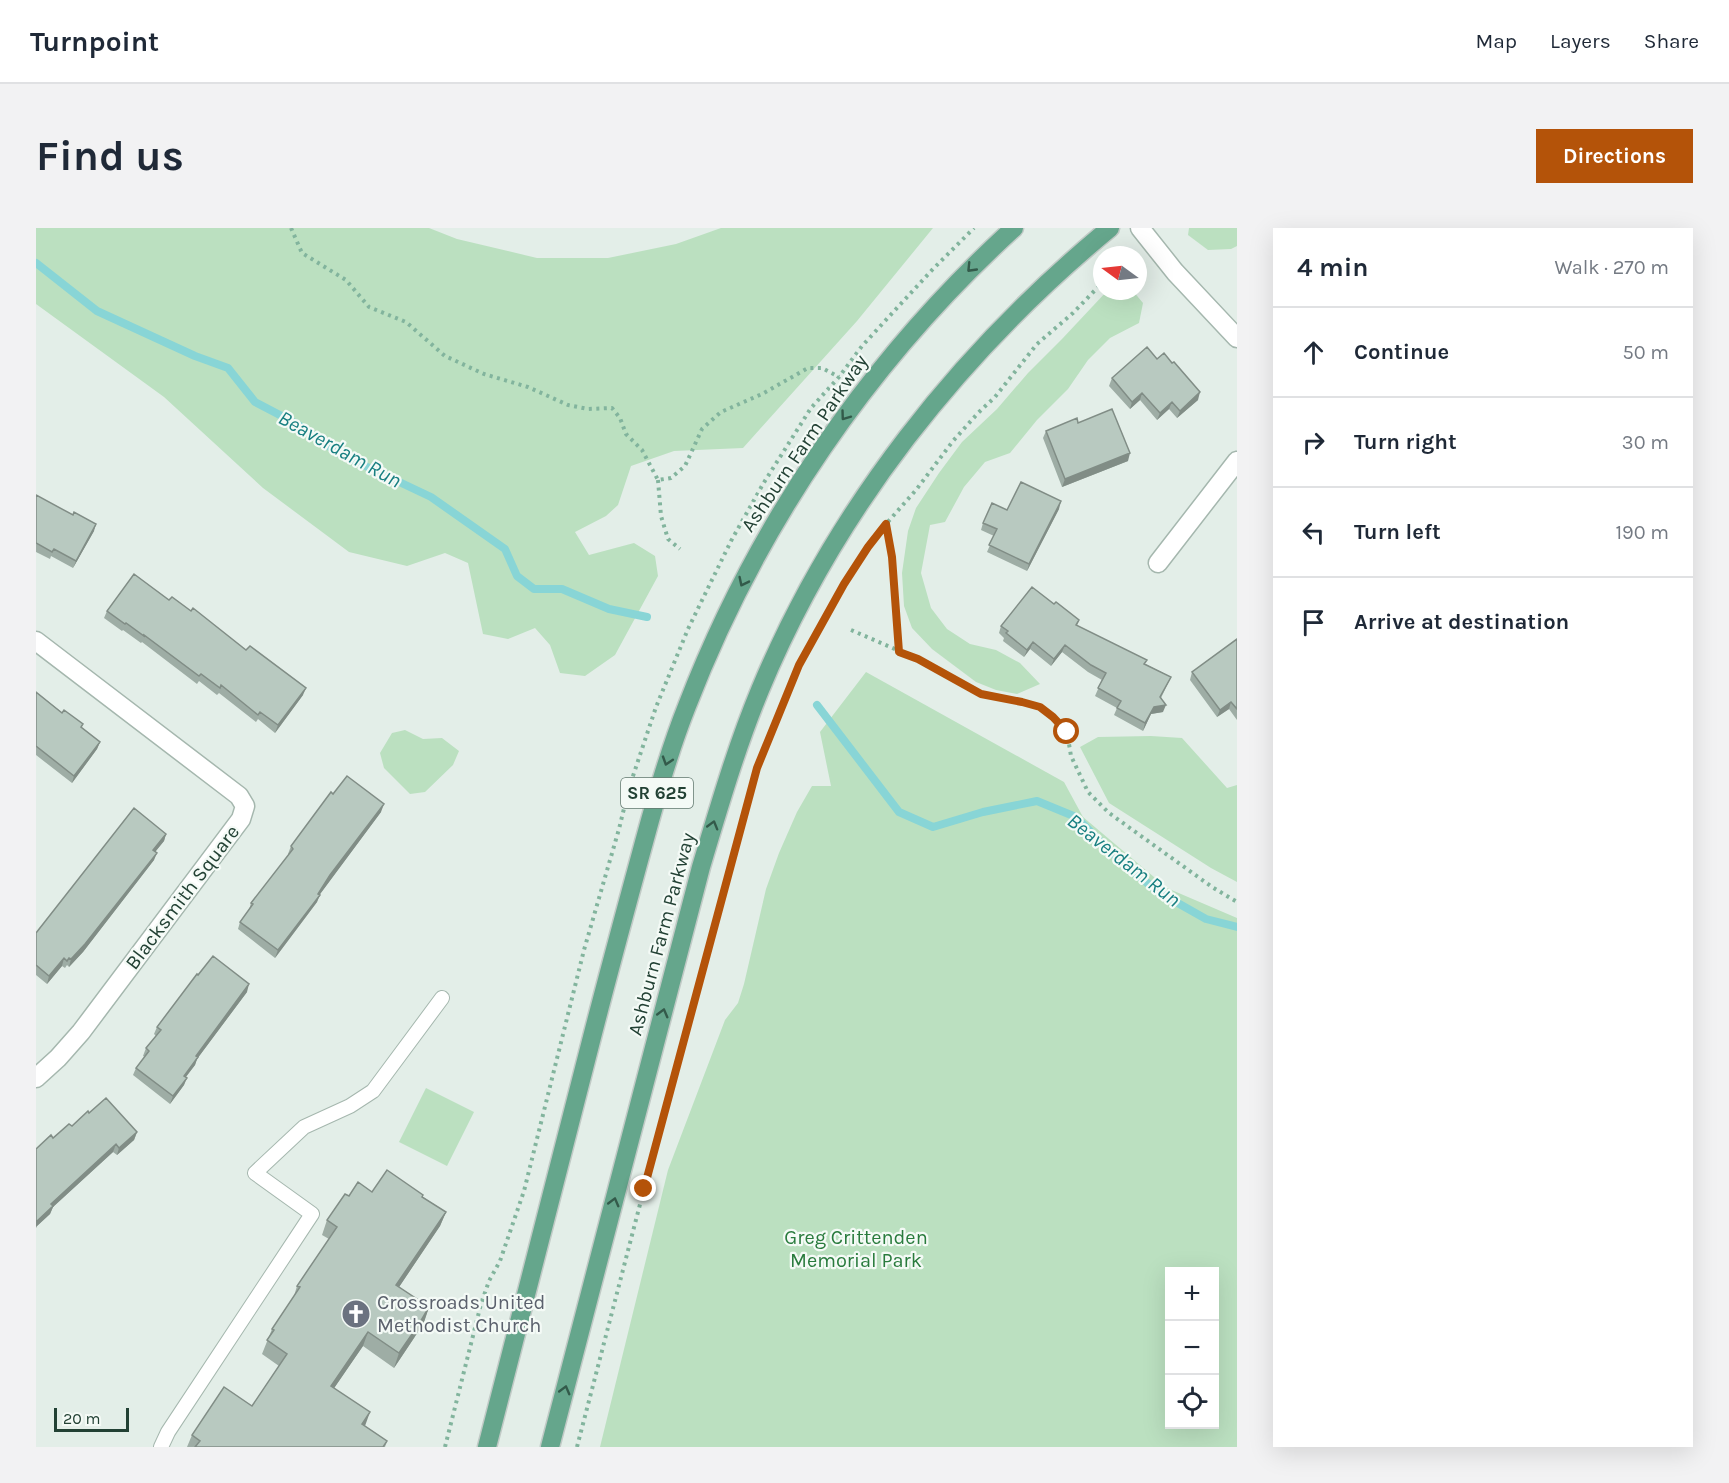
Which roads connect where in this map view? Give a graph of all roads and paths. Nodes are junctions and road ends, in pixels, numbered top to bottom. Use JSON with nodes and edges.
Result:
{"nodes":[{"id":1,"x":291,"y":228,"type":"edge"},
{"id":2,"x":1014,"y":228,"type":"edge"},
{"id":3,"x":1110,"y":228,"type":"edge"},
{"id":4,"x":1140,"y":228,"type":"edge"},
{"id":5,"x":1093,"y":292,"type":"edge"},
{"id":6,"x":1237,"y":338,"type":"edge"},
{"id":7,"x":838,"y":377,"type":"dead end"},
{"id":8,"x":1237,"y":461,"type":"edge"},
{"id":9,"x":658,"y":480,"type":"junction"},
{"id":10,"x":886,"y":524,"type":"junction"},
{"id":11,"x":680,"y":549,"type":"dead end"},
{"id":12,"x":1158,"y":563,"type":"dead end"},
{"id":13,"x":851,"y":630,"type":"dead end"},
{"id":14,"x":36,"y":641,"type":"edge"},
{"id":15,"x":899,"y":652,"type":"junction"},
{"id":16,"x":1237,"y":902,"type":"edge"},
{"id":17,"x":442,"y":998,"type":"dead end"},
{"id":18,"x":36,"y":1078,"type":"edge"},
{"id":19,"x":160,"y":1447,"type":"edge"},
{"id":20,"x":486,"y":1447,"type":"edge"},
{"id":21,"x":550,"y":1447,"type":"edge"},
{"id":22,"x":577,"y":1447,"type":"edge"}],
"edges":[{"from":1,"to":9,"type":"path"},
{"from":2,"to":20,"type":"main road","name":"Ashburn Farm Parkway","number":"SR 625","one_way":true},
{"from":21,"to":3,"type":"main road","name":"Ashburn Farm Parkway","number":"SR 625","one_way":true},
{"from":4,"to":6,"type":"street"},
{"from":5,"to":10,"type":"path"},
{"from":7,"to":9,"type":"path"},
{"from":8,"to":12,"type":"street"},
{"from":9,"to":11,"type":"path"},
{"from":10,"to":15,"type":"path"},
{"from":10,"to":22,"type":"path"},
{"from":13,"to":15,"type":"path"},
{"from":14,"to":18,"type":"street","name":"Blacksmith Square"},
{"from":15,"to":16,"type":"path"},
{"from":17,"to":19,"type":"lane"}]}
